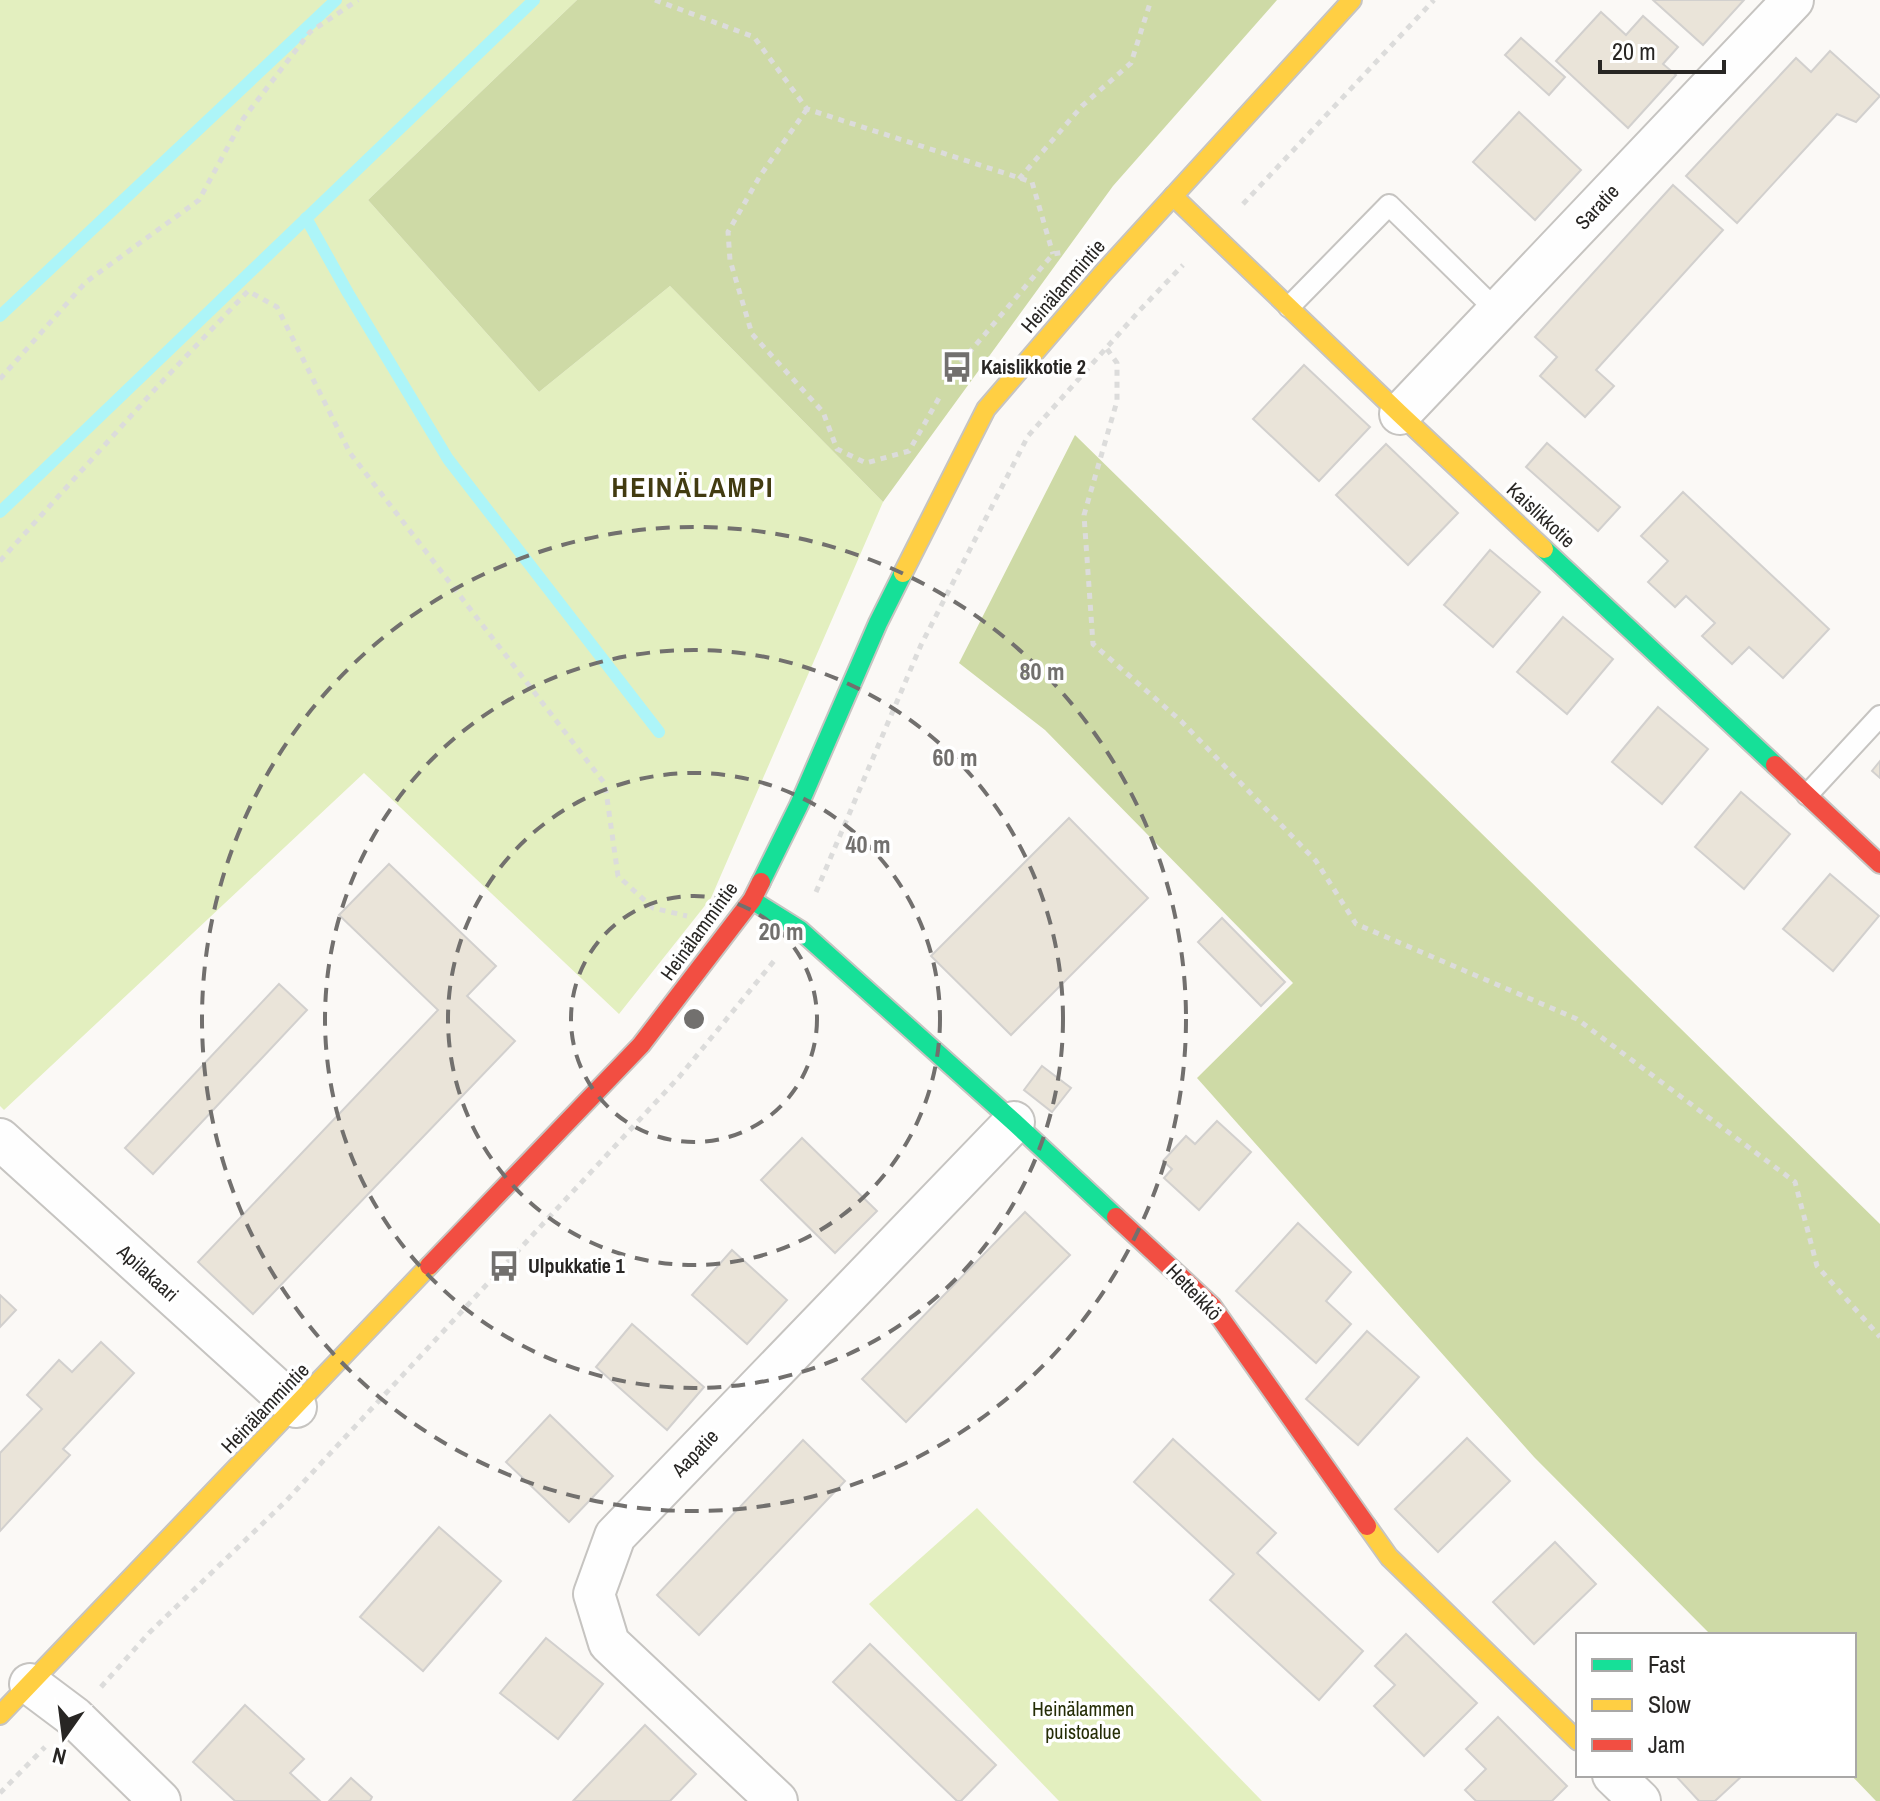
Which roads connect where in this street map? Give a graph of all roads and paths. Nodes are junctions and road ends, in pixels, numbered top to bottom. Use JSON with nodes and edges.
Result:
{"nodes":[{"id":1,"x":358,"y":0,"type":"edge"},
{"id":2,"x":655,"y":0,"type":"edge"},
{"id":3,"x":1151,"y":0,"type":"edge"},
{"id":4,"x":1352,"y":0,"type":"edge"},
{"id":5,"x":1793,"y":0,"type":"edge"},
{"id":6,"x":807,"y":109,"type":"junction"},
{"id":7,"x":1019,"y":179,"type":"junction"},
{"id":8,"x":1173,"y":196,"type":"junction"},
{"id":9,"x":1053,"y":254,"type":"dead end"},
{"id":10,"x":1289,"y":307,"type":"junction"},
{"id":11,"x":1498,"y":312,"type":"junction"},
{"id":12,"x":1107,"y":349,"type":"dead end"},
{"id":13,"x":0,"y":379,"type":"edge"},
{"id":14,"x":1400,"y":414,"type":"junction"},
{"id":15,"x":909,"y":451,"type":"dead end"},
{"id":16,"x":0,"y":561,"type":"edge"},
{"id":17,"x":1880,"y":716,"type":"edge"},
{"id":18,"x":1807,"y":795,"type":"junction"},
{"id":19,"x":1880,"y":864,"type":"edge"},
{"id":20,"x":752,"y":900,"type":"junction"},
{"id":21,"x":730,"y":928,"type":"junction"},
{"id":22,"x":1014,"y":1122,"type":"junction"},
{"id":23,"x":0,"y":1139,"type":"edge"},
{"id":24,"x":1880,"y":1337,"type":"edge"},
{"id":25,"x":296,"y":1407,"type":"junction"},
{"id":26,"x":30,"y":1684,"type":"junction"},
{"id":27,"x":0,"y":1715,"type":"edge"},
{"id":28,"x":1576,"y":1739,"type":"edge"},
{"id":29,"x":1615,"y":1777,"type":"edge"},
{"id":30,"x":160,"y":1801,"type":"edge"},
{"id":31,"x":777,"y":1801,"type":"edge"},
{"id":32,"x":1640,"y":1801,"type":"edge"}],
"edges":[{"from":1,"to":13,"type":"path"},
{"from":2,"to":6,"type":"path"},
{"from":3,"to":7,"type":"path"},
{"from":4,"to":8,"type":"street","name":"Heinälammintie"},
{"from":5,"to":11,"type":"street","name":"Saratie"},
{"from":6,"to":7,"type":"path"},
{"from":6,"to":15,"type":"path"},
{"from":7,"to":9,"type":"path"},
{"from":8,"to":10,"type":"street","name":"Kaislikkotie"},
{"from":8,"to":20,"type":"street","name":"Heinälammintie"},
{"from":10,"to":11,"type":"lane"},
{"from":10,"to":14,"type":"street","name":"Kaislikkotie"},
{"from":11,"to":14,"type":"street","name":"Saratie"},
{"from":12,"to":24,"type":"path"},
{"from":14,"to":18,"type":"street","name":"Kaislikkotie"},
{"from":16,"to":21,"type":"path"},
{"from":17,"to":18,"type":"lane"},
{"from":18,"to":19,"type":"street","name":"Kaislikkotie"},
{"from":20,"to":21,"type":"street","name":"Heinälammintie"},
{"from":20,"to":22,"type":"street","name":"Hetteikkö"},
{"from":21,"to":25,"type":"street","name":"Heinälammintie"},
{"from":22,"to":28,"type":"street","name":"Hetteikkö"},
{"from":22,"to":31,"type":"street","name":"Aapatie"},
{"from":23,"to":25,"type":"street","name":"Apilakaari"},
{"from":25,"to":26,"type":"street","name":"Heinälammintie"},
{"from":26,"to":27,"type":"street","name":"Heinälammintie"},
{"from":26,"to":30,"type":"street"},
{"from":29,"to":32,"type":"street"}]}
